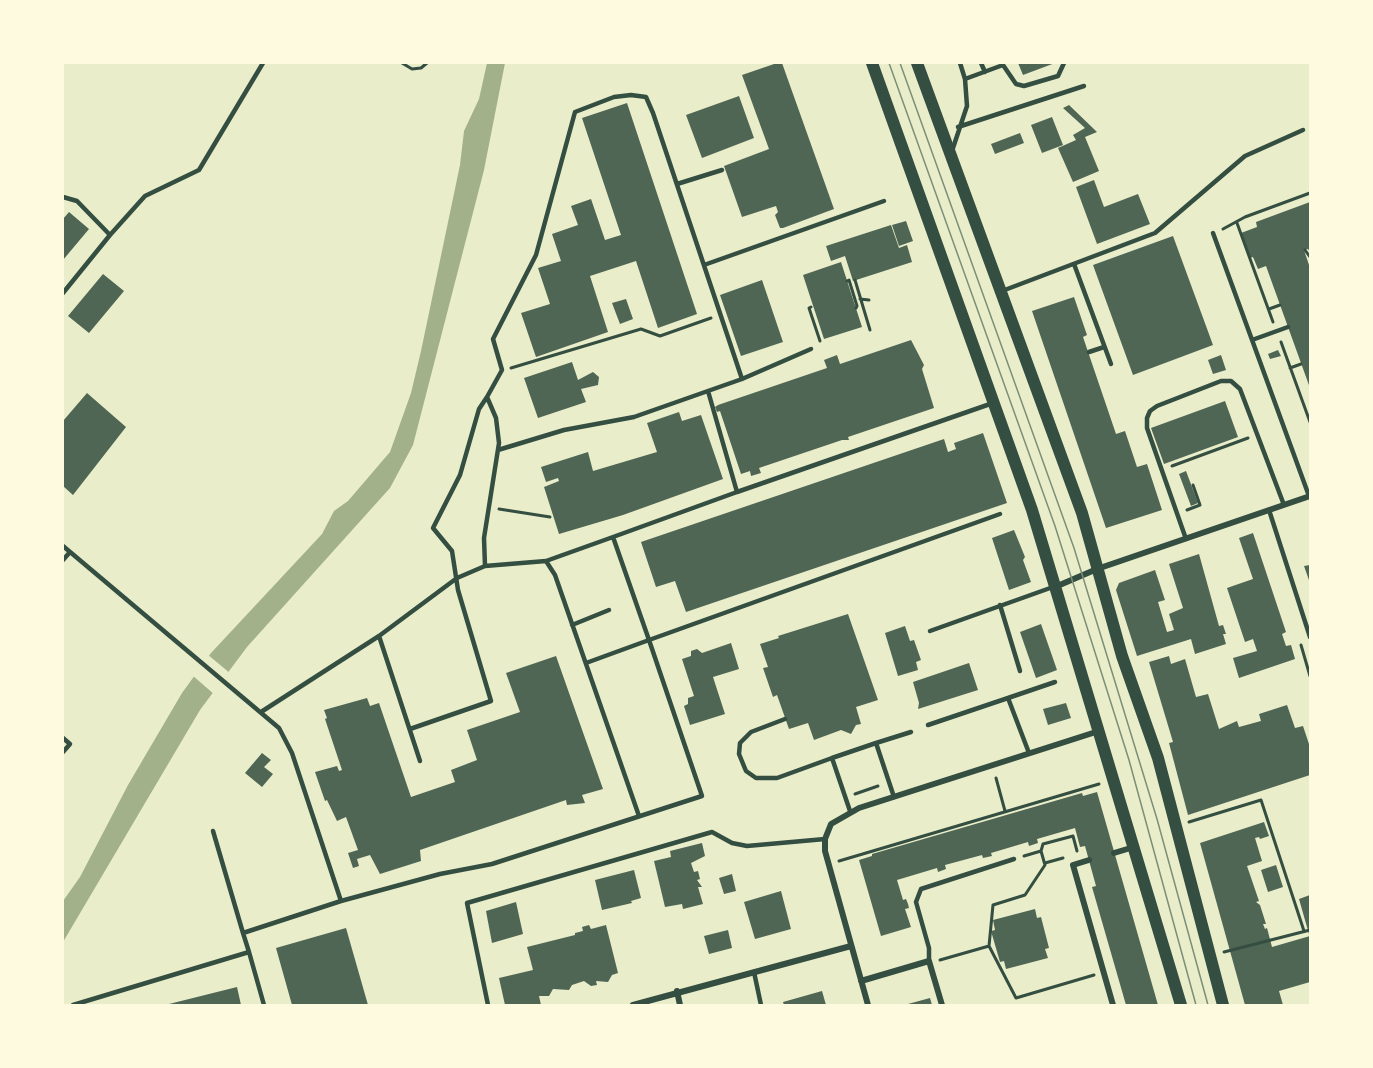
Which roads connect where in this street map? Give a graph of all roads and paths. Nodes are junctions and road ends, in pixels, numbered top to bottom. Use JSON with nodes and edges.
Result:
{"nodes":[{"id":1,"x":263,"y":63,"type":"edge"},
{"id":2,"x":402,"y":63,"type":"edge"},
{"id":3,"x":427,"y":63,"type":"edge"},
{"id":4,"x":872,"y":63,"type":"edge"},
{"id":5,"x":917,"y":63,"type":"edge"},
{"id":6,"x":960,"y":63,"type":"edge"},
{"id":7,"x":981,"y":63,"type":"edge"},
{"id":8,"x":1064,"y":63,"type":"edge"},
{"id":9,"x":1003,"y":64,"type":"edge"},
{"id":10,"x":985,"y":72,"type":"junction"},
{"id":11,"x":965,"y":79,"type":"junction"},
{"id":12,"x":1084,"y":86,"type":"dead end"},
{"id":13,"x":958,"y":127,"type":"junction"},
{"id":14,"x":1303,"y":130,"type":"dead end"},
{"id":15,"x":953,"y":165,"type":"junction"},
{"id":16,"x":722,"y":170,"type":"dead end"},
{"id":17,"x":677,"y":184,"type":"junction"},
{"id":18,"x":1310,"y":193,"type":"edge"},
{"id":19,"x":63,"y":197,"type":"edge"},
{"id":20,"x":884,"y":201,"type":"dead end"},
{"id":21,"x":1213,"y":233,"type":"joint"},
{"id":22,"x":110,"y":235,"type":"junction"},
{"id":23,"x":1305,"y":250,"type":"dead end"},
{"id":24,"x":1310,"y":257,"type":"edge"},
{"id":25,"x":1074,"y":264,"type":"junction"},
{"id":26,"x":704,"y":265,"type":"junction"},
{"id":27,"x":855,"y":280,"type":"dead end"},
{"id":28,"x":847,"y":281,"type":"dead end"},
{"id":29,"x":1000,"y":292,"type":"junction"},
{"id":30,"x":63,"y":293,"type":"edge"},
{"id":31,"x":859,"y":294,"type":"junction"},
{"id":32,"x":853,"y":296,"type":"junction"},
{"id":33,"x":860,"y":299,"type":"junction"},
{"id":34,"x":869,"y":300,"type":"dead end"},
{"id":35,"x":1280,"y":305,"type":"dead end"},
{"id":36,"x":811,"y":308,"type":"dead end"},
{"id":37,"x":856,"y":308,"type":"dead end"},
{"id":38,"x":1269,"y":309,"type":"dead end"},
{"id":39,"x":721,"y":315,"type":"junction"},
{"id":40,"x":1288,"y":327,"type":"dead end"},
{"id":41,"x":870,"y":330,"type":"dead end"},
{"id":42,"x":1252,"y":340,"type":"junction"},
{"id":43,"x":822,"y":346,"type":"dead end"},
{"id":44,"x":1104,"y":347,"type":"junction"},
{"id":45,"x":811,"y":349,"type":"dead end"},
{"id":46,"x":1089,"y":352,"type":"dead end"},
{"id":47,"x":1111,"y":364,"type":"dead end"},
{"id":48,"x":1301,"y":364,"type":"dead end"},
{"id":49,"x":1290,"y":368,"type":"dead end"},
{"id":50,"x":502,"y":370,"type":"junction"},
{"id":51,"x":742,"y":379,"type":"junction"},
{"id":52,"x":708,"y":391,"type":"junction"},
{"id":53,"x":487,"y":397,"type":"junction"},
{"id":54,"x":994,"y":402,"type":"junction"},
{"id":55,"x":1258,"y":435,"type":"junction"},
{"id":56,"x":498,"y":450,"type":"junction"},
{"id":57,"x":1162,"y":470,"type":"junction"},
{"id":58,"x":1193,"y":485,"type":"dead end"},
{"id":59,"x":737,"y":492,"type":"junction"},
{"id":60,"x":1309,"y":496,"type":"edge"},
{"id":61,"x":1284,"y":505,"type":"junction"},
{"id":62,"x":489,"y":507,"type":"junction"},
{"id":63,"x":1269,"y":510,"type":"junction"},
{"id":64,"x":1183,"y":513,"type":"dead end"},
{"id":65,"x":1000,"y":514,"type":"dead end"},
{"id":66,"x":550,"y":517,"type":"dead end"},
{"id":67,"x":613,"y":537,"type":"junction"},
{"id":68,"x":1186,"y":539,"type":"junction"},
{"id":69,"x":63,"y":546,"type":"edge"},
{"id":70,"x":69,"y":552,"type":"junction"},
{"id":71,"x":63,"y":560,"type":"edge"},
{"id":72,"x":546,"y":561,"type":"junction"},
{"id":73,"x":485,"y":566,"type":"junction"},
{"id":74,"x":1097,"y":569,"type":"junction"},
{"id":75,"x":457,"y":578,"type":"junction"},
{"id":76,"x":1055,"y":587,"type":"junction"},
{"id":77,"x":1000,"y":605,"type":"junction"},
{"id":78,"x":609,"y":610,"type":"dead end"},
{"id":79,"x":572,"y":625,"type":"junction"},
{"id":80,"x":930,"y":631,"type":"dead end"},
{"id":81,"x":379,"y":636,"type":"junction"},
{"id":82,"x":1310,"y":637,"type":"edge"},
{"id":83,"x":649,"y":640,"type":"junction"},
{"id":84,"x":586,"y":663,"type":"junction"},
{"id":85,"x":1020,"y":671,"type":"dead end"},
{"id":86,"x":1055,"y":682,"type":"dead end"},
{"id":87,"x":1008,"y":698,"type":"junction"},
{"id":88,"x":261,"y":712,"type":"junction"},
{"id":89,"x":785,"y":718,"type":"dead end"},
{"id":90,"x":928,"y":726,"type":"dead end"},
{"id":91,"x":410,"y":729,"type":"junction"},
{"id":92,"x":1099,"y":730,"type":"junction"},
{"id":93,"x":911,"y":732,"type":"dead end"},
{"id":94,"x":63,"y":738,"type":"edge"},
{"id":95,"x":876,"y":743,"type":"junction"},
{"id":96,"x":63,"y":752,"type":"edge"},
{"id":97,"x":1029,"y":753,"type":"junction"},
{"id":98,"x":832,"y":758,"type":"junction"},
{"id":99,"x":420,"y":761,"type":"dead end"},
{"id":100,"x":996,"y":778,"type":"dead end"},
{"id":101,"x":889,"y":783,"type":"junction"},
{"id":102,"x":1099,"y":784,"type":"dead end"},
{"id":103,"x":846,"y":797,"type":"junction"},
{"id":104,"x":894,"y":797,"type":"junction"},
{"id":105,"x":1005,"y":811,"type":"junction"},
{"id":106,"x":850,"y":812,"type":"junction"},
{"id":107,"x":639,"y":816,"type":"junction"},
{"id":108,"x":1186,"y":823,"type":"dead end"},
{"id":109,"x":213,"y":831,"type":"dead end"},
{"id":110,"x":825,"y":839,"type":"junction"},
{"id":111,"x":1135,"y":847,"type":"junction"},
{"id":112,"x":1077,"y":849,"type":"dead end"},
{"id":113,"x":1041,"y":851,"type":"junction"},
{"id":114,"x":1114,"y":853,"type":"dead end"},
{"id":115,"x":1014,"y":859,"type":"joint"},
{"id":116,"x":1059,"y":859,"type":"dead end"},
{"id":117,"x":1089,"y":860,"type":"dead end"},
{"id":118,"x":841,"y":861,"type":"dead end"},
{"id":119,"x":1044,"y":863,"type":"junction"},
{"id":120,"x":341,"y":902,"type":"junction"},
{"id":121,"x":1310,"y":930,"type":"edge"},
{"id":122,"x":1304,"y":932,"type":"junction"},
{"id":123,"x":243,"y":933,"type":"junction"},
{"id":124,"x":851,"y":946,"type":"junction"},
{"id":125,"x":989,"y":946,"type":"junction"},
{"id":126,"x":249,"y":952,"type":"junction"},
{"id":127,"x":1222,"y":953,"type":"dead end"},
{"id":128,"x":930,"y":962,"type":"junction"},
{"id":129,"x":754,"y":972,"type":"junction"},
{"id":130,"x":1103,"y":973,"type":"junction"},
{"id":131,"x":861,"y":981,"type":"junction"},
{"id":132,"x":677,"y":991,"type":"junction"},
{"id":133,"x":73,"y":1005,"type":"edge"},
{"id":134,"x":264,"y":1005,"type":"edge"},
{"id":135,"x":488,"y":1005,"type":"edge"},
{"id":136,"x":633,"y":1005,"type":"edge"},
{"id":137,"x":680,"y":1005,"type":"edge"},
{"id":138,"x":761,"y":1005,"type":"edge"},
{"id":139,"x":868,"y":1005,"type":"edge"},
{"id":140,"x":942,"y":1005,"type":"edge"},
{"id":141,"x":1113,"y":1005,"type":"edge"},
{"id":142,"x":1181,"y":1005,"type":"edge"},
{"id":143,"x":1223,"y":1005,"type":"edge"}],
"edges":[{"from":1,"to":22,"type":"lane"},
{"from":2,"to":3,"type":"path"},
{"from":4,"to":54,"type":"main road"},
{"from":5,"to":15,"type":"main road"},
{"from":6,"to":11,"type":"lane"},
{"from":7,"to":10,"type":"lane"},
{"from":8,"to":9,"type":"lane"},
{"from":9,"to":10,"type":"lane"},
{"from":10,"to":11,"type":"lane"},
{"from":11,"to":13,"type":"lane"},
{"from":12,"to":13,"type":"lane"},
{"from":13,"to":15,"type":"lane"},
{"from":14,"to":25,"type":"lane"},
{"from":15,"to":29,"type":"main road"},
{"from":16,"to":17,"type":"lane"},
{"from":17,"to":26,"type":"lane"},
{"from":17,"to":50,"type":"lane"},
{"from":18,"to":21,"type":"path"},
{"from":19,"to":22,"type":"lane"},
{"from":20,"to":26,"type":"lane"},
{"from":21,"to":42,"type":"lane"},
{"from":22,"to":30,"type":"lane"},
{"from":23,"to":24,"type":"path"},
{"from":25,"to":29,"type":"lane"},
{"from":25,"to":44,"type":"lane"},
{"from":26,"to":39,"type":"lane"},
{"from":27,"to":31,"type":"path"},
{"from":28,"to":32,"type":"path"},
{"from":29,"to":74,"type":"main road"},
{"from":31,"to":32,"type":"path"},
{"from":31,"to":33,"type":"path"},
{"from":32,"to":37,"type":"path"},
{"from":33,"to":34,"type":"path"},
{"from":33,"to":41,"type":"path"},
{"from":35,"to":38,"type":"path"},
{"from":36,"to":43,"type":"path"},
{"from":39,"to":50,"type":"path"},
{"from":39,"to":51,"type":"lane"},
{"from":40,"to":42,"type":"lane"},
{"from":42,"to":60,"type":"lane"},
{"from":44,"to":46,"type":"lane"},
{"from":44,"to":47,"type":"lane"},
{"from":45,"to":51,"type":"lane"},
{"from":48,"to":49,"type":"path"},
{"from":50,"to":53,"type":"lane"},
{"from":51,"to":52,"type":"lane"},
{"from":52,"to":56,"type":"lane"},
{"from":52,"to":59,"type":"lane"},
{"from":53,"to":56,"type":"lane"},
{"from":53,"to":75,"type":"lane"},
{"from":54,"to":59,"type":"lane"},
{"from":54,"to":76,"type":"main road"},
{"from":55,"to":57,"type":"path"},
{"from":55,"to":57,"type":"lane"},
{"from":55,"to":61,"type":"lane"},
{"from":56,"to":62,"type":"lane"},
{"from":57,"to":68,"type":"lane"},
{"from":58,"to":64,"type":"path"},
{"from":59,"to":67,"type":"lane"},
{"from":60,"to":61,"type":"street"},
{"from":61,"to":63,"type":"street"},
{"from":62,"to":66,"type":"path"},
{"from":62,"to":73,"type":"lane"},
{"from":63,"to":68,"type":"street"},
{"from":63,"to":82,"type":"lane"},
{"from":65,"to":83,"type":"lane"},
{"from":67,"to":72,"type":"lane"},
{"from":67,"to":83,"type":"lane"},
{"from":68,"to":74,"type":"street"},
{"from":69,"to":70,"type":"lane"},
{"from":70,"to":71,"type":"lane"},
{"from":70,"to":88,"type":"lane"},
{"from":72,"to":73,"type":"lane"},
{"from":72,"to":79,"type":"lane"},
{"from":73,"to":75,"type":"lane"},
{"from":74,"to":76,"type":"street"},
{"from":74,"to":143,"type":"main road"},
{"from":75,"to":81,"type":"lane"},
{"from":75,"to":91,"type":"lane"},
{"from":76,"to":77,"type":"lane"},
{"from":76,"to":92,"type":"main road"},
{"from":77,"to":80,"type":"lane"},
{"from":77,"to":85,"type":"lane"},
{"from":78,"to":79,"type":"lane"},
{"from":79,"to":84,"type":"lane"},
{"from":81,"to":88,"type":"lane"},
{"from":81,"to":91,"type":"lane"},
{"from":83,"to":84,"type":"lane"},
{"from":83,"to":107,"type":"lane"},
{"from":84,"to":107,"type":"lane"},
{"from":86,"to":87,"type":"lane"},
{"from":87,"to":90,"type":"lane"},
{"from":87,"to":97,"type":"lane"},
{"from":88,"to":120,"type":"lane"},
{"from":89,"to":98,"type":"lane"},
{"from":91,"to":99,"type":"lane"},
{"from":92,"to":97,"type":"street"},
{"from":92,"to":111,"type":"main road"},
{"from":93,"to":95,"type":"lane"},
{"from":94,"to":96,"type":"lane"},
{"from":95,"to":98,"type":"lane"},
{"from":95,"to":101,"type":"lane"},
{"from":97,"to":104,"type":"street"},
{"from":98,"to":103,"type":"lane"},
{"from":100,"to":105,"type":"path"},
{"from":101,"to":103,"type":"path"},
{"from":101,"to":104,"type":"lane"},
{"from":102,"to":105,"type":"path"},
{"from":103,"to":106,"type":"lane"},
{"from":104,"to":106,"type":"street"},
{"from":105,"to":118,"type":"path"},
{"from":106,"to":110,"type":"street"},
{"from":107,"to":120,"type":"lane"},
{"from":108,"to":122,"type":"path"},
{"from":109,"to":123,"type":"lane"},
{"from":110,"to":124,"type":"street"},
{"from":110,"to":135,"type":"lane"},
{"from":111,"to":114,"type":"street"},
{"from":111,"to":142,"type":"main road"},
{"from":112,"to":113,"type":"path"},
{"from":113,"to":115,"type":"path"},
{"from":113,"to":119,"type":"path"},
{"from":115,"to":128,"type":"lane"},
{"from":116,"to":119,"type":"path"},
{"from":117,"to":130,"type":"street"},
{"from":119,"to":125,"type":"path"},
{"from":120,"to":123,"type":"lane"},
{"from":121,"to":122,"type":"path"},
{"from":122,"to":127,"type":"path"},
{"from":123,"to":126,"type":"lane"},
{"from":124,"to":129,"type":"street"},
{"from":124,"to":131,"type":"street"},
{"from":125,"to":128,"type":"path"},
{"from":125,"to":130,"type":"path"},
{"from":126,"to":133,"type":"lane"},
{"from":126,"to":134,"type":"lane"},
{"from":128,"to":131,"type":"street"},
{"from":128,"to":140,"type":"street"},
{"from":129,"to":132,"type":"street"},
{"from":129,"to":138,"type":"lane"},
{"from":130,"to":141,"type":"street"},
{"from":131,"to":139,"type":"street"},
{"from":132,"to":136,"type":"street"},
{"from":132,"to":137,"type":"street"}]}
